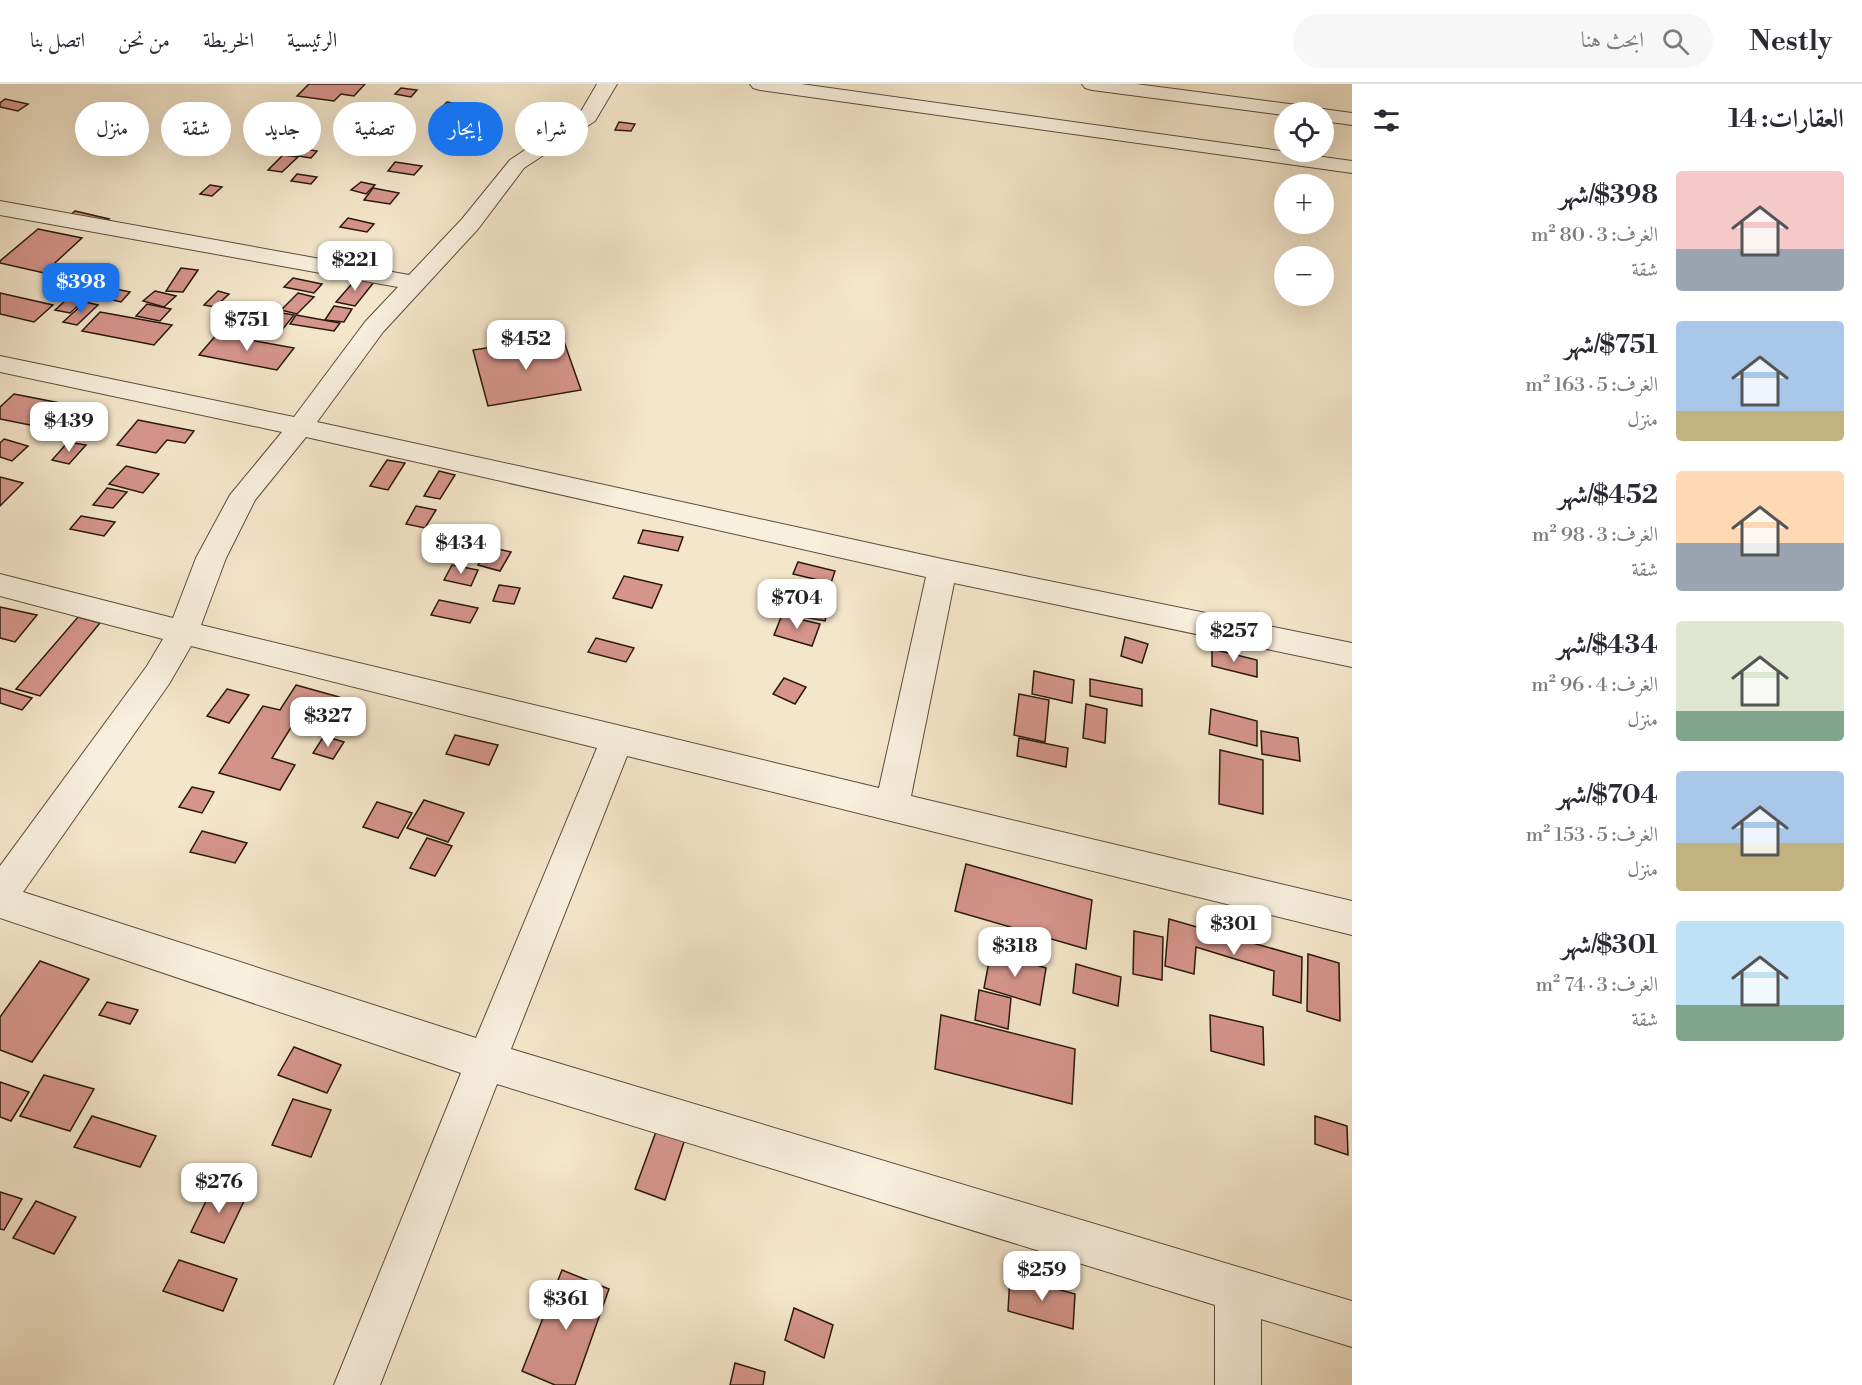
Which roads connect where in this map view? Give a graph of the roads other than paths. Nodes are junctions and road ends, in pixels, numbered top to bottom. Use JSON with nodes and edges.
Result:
{"nodes":[{"id":1,"x":607,"y":84,"type":"edge"},
{"id":2,"x":760,"y":84,"type":"edge"},
{"id":3,"x":1092,"y":84,"type":"edge"},
{"id":4,"x":1164,"y":89,"type":"edge"},
{"id":5,"x":1274,"y":107,"type":"edge"},
{"id":6,"x":1334,"y":117,"type":"edge"},
{"id":7,"x":1352,"y":119,"type":"edge"},
{"id":8,"x":1196,"y":145,"type":"junction"},
{"id":9,"x":1352,"y":167,"type":"edge"},
{"id":10,"x":0,"y":208,"type":"edge"},
{"id":11,"x":413,"y":283,"type":"junction"},
{"id":12,"x":0,"y":364,"type":"edge"},
{"id":13,"x":300,"y":427,"type":"junction"},
{"id":14,"x":942,"y":570,"type":"junction"},
{"id":15,"x":0,"y":585,"type":"edge"},
{"id":16,"x":183,"y":632,"type":"junction"},
{"id":17,"x":1352,"y":655,"type":"edge"},
{"id":18,"x":617,"y":740,"type":"junction"},
{"id":19,"x":892,"y":805,"type":"junction"},
{"id":20,"x":0,"y":895,"type":"edge"},
{"id":21,"x":0,"y":901,"type":"edge"},
{"id":22,"x":1352,"y":918,"type":"edge"},
{"id":23,"x":486,"y":1061,"type":"junction"},
{"id":24,"x":1238,"y":1291,"type":"junction"},
{"id":25,"x":1352,"y":1324,"type":"edge"},
{"id":26,"x":357,"y":1385,"type":"edge"},
{"id":27,"x":1238,"y":1385,"type":"edge"}],
"edges":[{"from":1,"to":11,"type":"street"},
{"from":2,"to":8,"type":"street"},
{"from":3,"to":4,"type":"street"},
{"from":4,"to":5,"type":"street"},
{"from":4,"to":8,"type":"street"},
{"from":6,"to":7,"type":"street"},
{"from":8,"to":9,"type":"street"},
{"from":10,"to":11,"type":"street"},
{"from":11,"to":13,"type":"street"},
{"from":12,"to":13,"type":"street"},
{"from":13,"to":14,"type":"street"},
{"from":13,"to":16,"type":"street"},
{"from":14,"to":17,"type":"street"},
{"from":14,"to":19,"type":"street"},
{"from":15,"to":16,"type":"street"},
{"from":16,"to":18,"type":"street"},
{"from":16,"to":20,"type":"street"},
{"from":18,"to":19,"type":"street"},
{"from":18,"to":23,"type":"street"},
{"from":19,"to":22,"type":"street"},
{"from":21,"to":23,"type":"street"},
{"from":23,"to":24,"type":"street"},
{"from":23,"to":26,"type":"street"},
{"from":24,"to":25,"type":"street"},
{"from":24,"to":27,"type":"street"}]}
